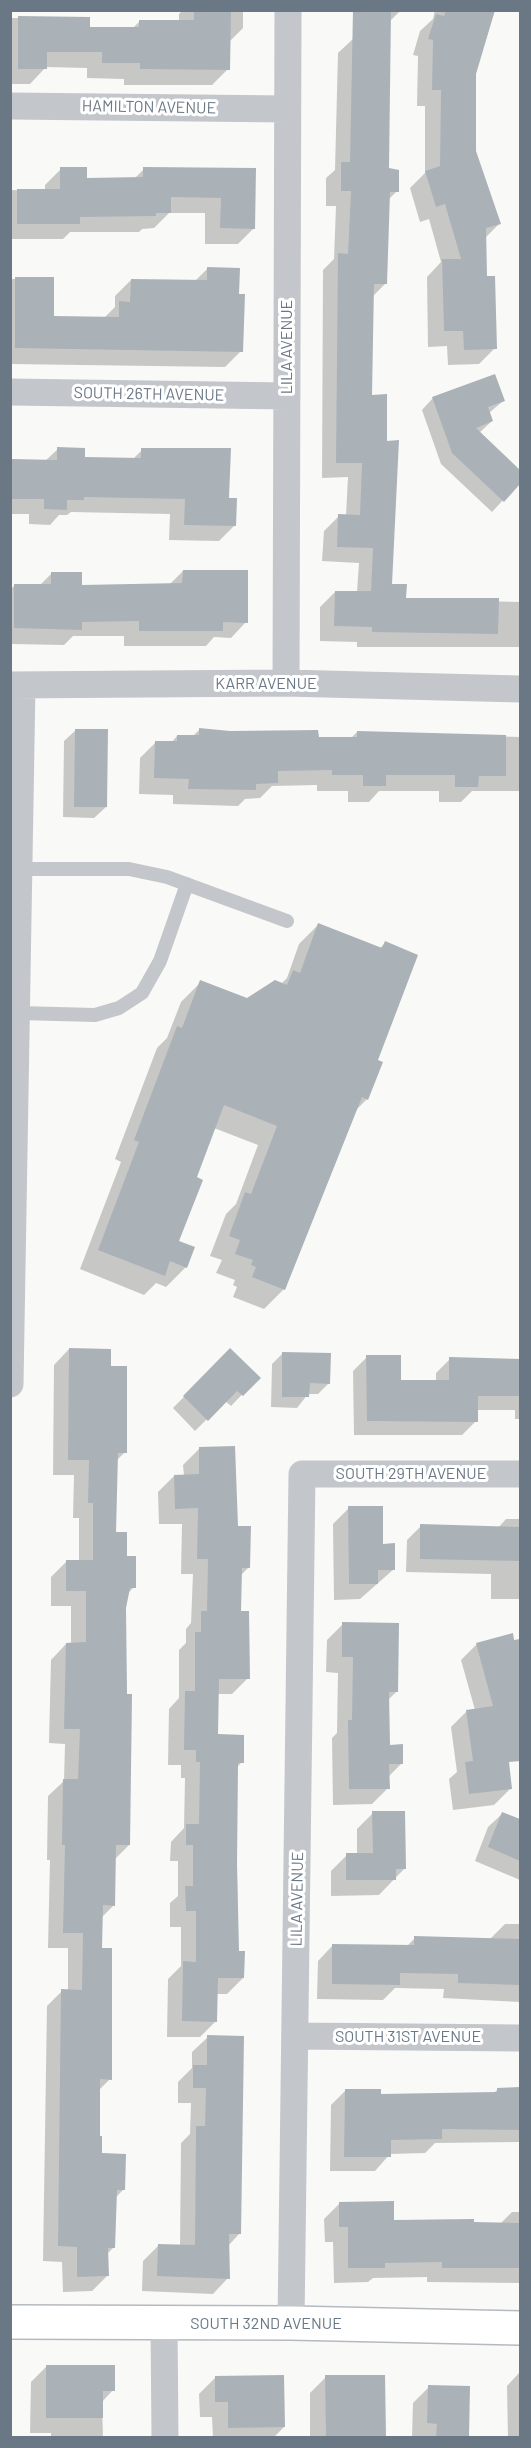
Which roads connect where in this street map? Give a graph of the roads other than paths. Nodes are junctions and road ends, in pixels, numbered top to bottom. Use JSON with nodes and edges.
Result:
{"nodes":[{"id":1,"x":288,"y":10,"type":"edge"},
{"id":2,"x":10,"y":106,"type":"edge"},
{"id":3,"x":287,"y":109,"type":"junction"},
{"id":4,"x":10,"y":392,"type":"edge"},
{"id":5,"x":287,"y":396,"type":"junction"},
{"id":6,"x":286,"y":683,"type":"junction"},
{"id":7,"x":16,"y":685,"type":"edge"},
{"id":8,"x":520,"y":689,"type":"edge"},
{"id":9,"x":20,"y":869,"type":"junction"},
{"id":10,"x":187,"y":884,"type":"junction"},
{"id":11,"x":287,"y":921,"type":"dead end"},
{"id":12,"x":14,"y":1013,"type":"edge"},
{"id":13,"x":11,"y":1355,"type":"edge"},
{"id":14,"x":10,"y":1384,"type":"edge"},
{"id":15,"x":302,"y":1474,"type":"joint"},
{"id":16,"x":520,"y":1474,"type":"edge"},
{"id":17,"x":295,"y":2036,"type":"junction"},
{"id":18,"x":520,"y":2038,"type":"edge"},
{"id":19,"x":10,"y":2322,"type":"edge"},
{"id":20,"x":291,"y":2323,"type":"junction"},
{"id":21,"x":165,"y":2324,"type":"junction"},
{"id":22,"x":520,"y":2328,"type":"edge"},
{"id":23,"x":165,"y":2438,"type":"edge"}],
"edges":[{"from":1,"to":3,"type":"street","name":"LILA AVENUE"},
{"from":2,"to":3,"type":"street","name":"HAMILTON AVENUE"},
{"from":3,"to":5,"type":"street","name":"LILA AVENUE"},
{"from":4,"to":5,"type":"street","name":"SOUTH 26TH AVENUE"},
{"from":5,"to":6,"type":"street","name":"LILA AVENUE"},
{"from":6,"to":7,"type":"street","name":"KARR AVENUE"},
{"from":6,"to":8,"type":"street","name":"KARR AVENUE"},
{"from":7,"to":9,"type":"street"},
{"from":9,"to":10,"type":"lane"},
{"from":9,"to":12,"type":"street"},
{"from":10,"to":11,"type":"lane"},
{"from":10,"to":12,"type":"lane"},
{"from":12,"to":13,"type":"street"},
{"from":13,"to":14,"type":"street"},
{"from":15,"to":16,"type":"street","name":"SOUTH 29TH AVENUE"},
{"from":15,"to":17,"type":"street","name":"LILA AVENUE"},
{"from":17,"to":18,"type":"street","name":"SOUTH 31ST AVENUE"},
{"from":17,"to":20,"type":"street","name":"LILA AVENUE"},
{"from":19,"to":21,"type":"street","name":"SOUTH 32ND AVENUE"},
{"from":20,"to":21,"type":"street","name":"SOUTH 32ND AVENUE"},
{"from":20,"to":22,"type":"street","name":"SOUTH 32ND AVENUE"},
{"from":21,"to":23,"type":"street"}]}
